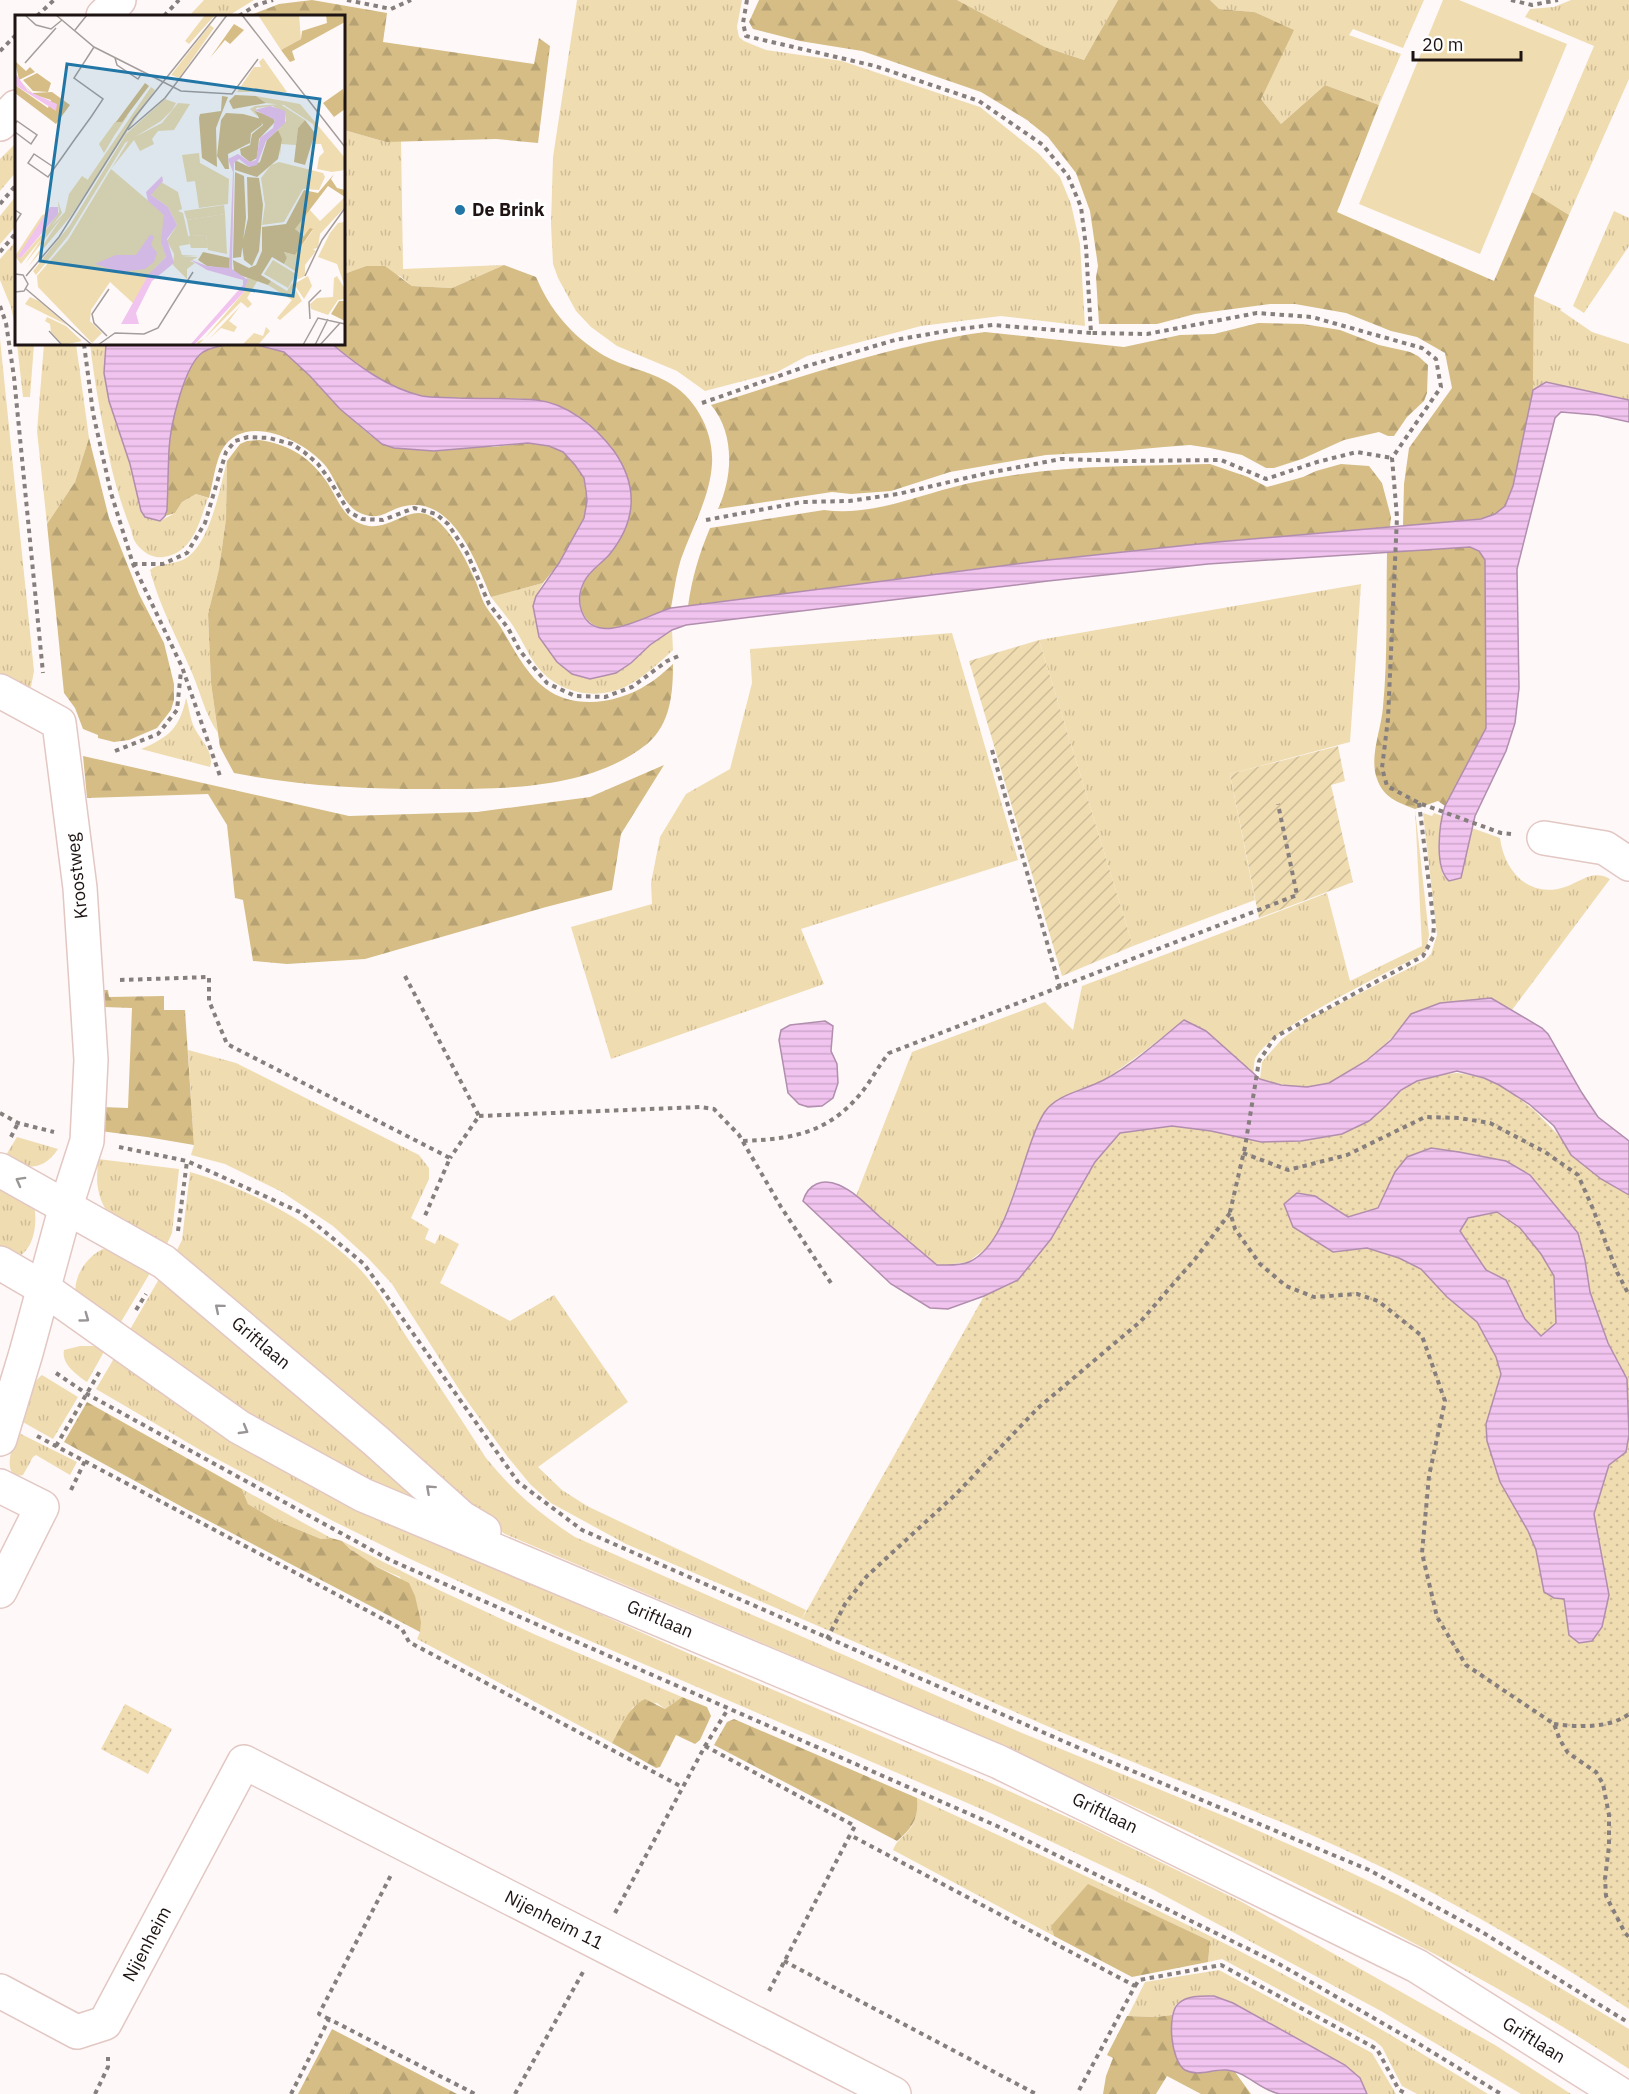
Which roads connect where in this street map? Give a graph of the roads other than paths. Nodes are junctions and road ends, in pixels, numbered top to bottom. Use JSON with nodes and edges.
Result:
{"nodes":[{"id":1,"x":119,"y":0,"type":"edge"},
{"id":2,"x":104,"y":15,"type":"edge"},
{"id":3,"x":15,"y":108,"type":"edge"},
{"id":4,"x":0,"y":124,"type":"edge"},
{"id":5,"x":0,"y":691,"type":"edge"},
{"id":6,"x":1544,"y":838,"type":"dead end"},
{"id":7,"x":1629,"y":864,"type":"edge"},
{"id":8,"x":0,"y":1170,"type":"edge"},
{"id":9,"x":66,"y":1206,"type":"junction"},
{"id":10,"x":0,"y":1263,"type":"edge"},
{"id":11,"x":43,"y":1288,"type":"junction"},
{"id":12,"x":3,"y":1430,"type":"edge"},
{"id":13,"x":0,"y":1486,"type":"edge"},
{"id":14,"x":566,"y":1579,"type":"junction"},
{"id":15,"x":0,"y":1591,"type":"edge"},
{"id":16,"x":244,"y":1762,"type":"joint"},
{"id":17,"x":0,"y":1991,"type":"edge"},
{"id":18,"x":859,"y":2086,"type":"edge"},
{"id":19,"x":894,"y":2094,"type":"edge"},
{"id":20,"x":1620,"y":2094,"type":"edge"}],
"edges":[{"from":1,"to":2,"type":"street"},
{"from":3,"to":4,"type":"street"},
{"from":5,"to":9,"type":"street","name":"Kroostweg"},
{"from":6,"to":7,"type":"street"},
{"from":9,"to":8,"type":"street","name":"Griftlaan","one_way":true},
{"from":9,"to":11,"type":"street","name":"Kroostweg"},
{"from":14,"to":9,"type":"street","name":"Griftlaan","one_way":true},
{"from":10,"to":11,"type":"street","name":"Griftlaan"},
{"from":11,"to":12,"type":"street","name":"Kroostweg"},
{"from":11,"to":14,"type":"street","name":"Griftlaan","one_way":true},
{"from":13,"to":15,"type":"street"},
{"from":14,"to":20,"type":"street","name":"Griftlaan"},
{"from":16,"to":17,"type":"street","name":"Nijenheim"},
{"from":16,"to":18,"type":"street","name":"Nijenheim 11"},
{"from":18,"to":19,"type":"street","name":"Nijenheim 11"}]}
